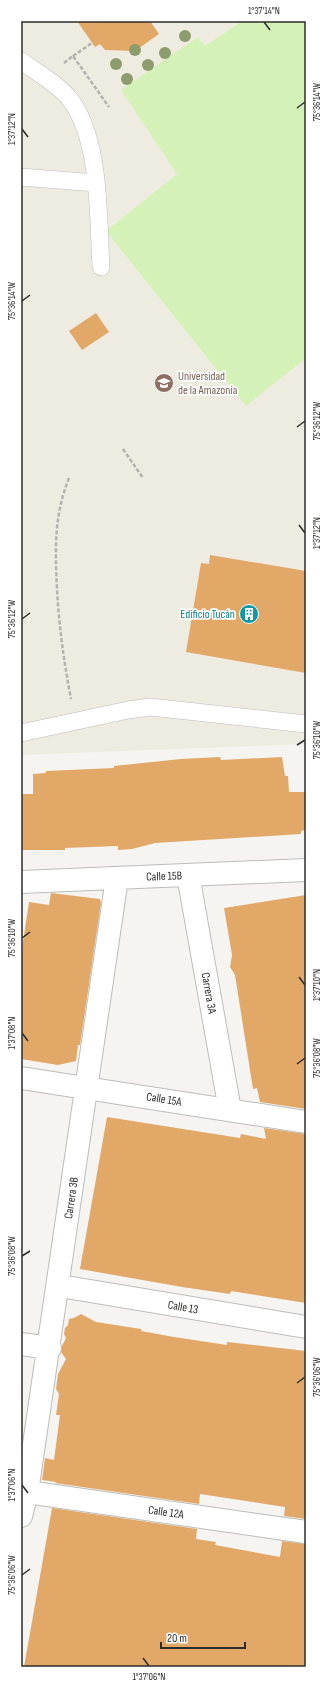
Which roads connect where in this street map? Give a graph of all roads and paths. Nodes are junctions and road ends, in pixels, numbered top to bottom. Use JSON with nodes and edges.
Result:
{"nodes":[{"id":1,"x":92,"y":43,"type":"dead end"},
{"id":2,"x":73,"y":56,"type":"dead end"},
{"id":3,"x":21,"y":61,"type":"edge"},
{"id":4,"x":21,"y":177,"type":"edge"},
{"id":5,"x":96,"y":183,"type":"junction"},
{"id":6,"x":101,"y":267,"type":"dead end"},
{"id":7,"x":123,"y":450,"type":"dead end"},
{"id":8,"x":69,"y":478,"type":"dead end"},
{"id":9,"x":143,"y":478,"type":"dead end"},
{"id":10,"x":76,"y":721,"type":"junction"},
{"id":11,"x":306,"y":724,"type":"edge"},
{"id":12,"x":21,"y":732,"type":"edge"},
{"id":13,"x":306,"y":870,"type":"edge"},
{"id":14,"x":188,"y":875,"type":"junction"},
{"id":15,"x":117,"y":878,"type":"junction"},
{"id":16,"x":21,"y":882,"type":"edge"},
{"id":17,"x":21,"y":1078,"type":"edge"},
{"id":18,"x":86,"y":1087,"type":"junction"},
{"id":19,"x":230,"y":1110,"type":"junction"},
{"id":20,"x":306,"y":1122,"type":"edge"},
{"id":21,"x":60,"y":1286,"type":"junction"},
{"id":22,"x":306,"y":1327,"type":"edge"},
{"id":23,"x":21,"y":1344,"type":"edge"},
{"id":24,"x":50,"y":1348,"type":"junction"},
{"id":25,"x":27,"y":1492,"type":"junction"},
{"id":26,"x":21,"y":1516,"type":"edge"},
{"id":27,"x":306,"y":1532,"type":"edge"}],
"edges":[{"from":1,"to":2,"type":"path"},
{"from":3,"to":5,"type":"lane"},
{"from":4,"to":5,"type":"lane"},
{"from":5,"to":6,"type":"lane"},
{"from":7,"to":9,"type":"path"},
{"from":8,"to":10,"type":"path"},
{"from":10,"to":11,"type":"lane"},
{"from":10,"to":12,"type":"lane"},
{"from":13,"to":14,"type":"street","name":"Calle 15B"},
{"from":14,"to":15,"type":"street","name":"Calle 15B"},
{"from":14,"to":19,"type":"street","name":"Carrera 3A"},
{"from":15,"to":16,"type":"street","name":"Calle 15B"},
{"from":15,"to":18,"type":"street","name":"Carrera 3B"},
{"from":17,"to":18,"type":"street","name":"Calle 15A"},
{"from":18,"to":19,"type":"street","name":"Calle 15A"},
{"from":18,"to":21,"type":"street","name":"Carrera 3B"},
{"from":19,"to":20,"type":"street","name":"Calle 15A"},
{"from":21,"to":22,"type":"street","name":"Calle 13"},
{"from":21,"to":24,"type":"street","name":"Carrera 3B"},
{"from":23,"to":24,"type":"street"},
{"from":24,"to":25,"type":"street","name":"Carrera 3B"},
{"from":25,"to":26,"type":"street","name":"Carrera 3B"},
{"from":25,"to":27,"type":"street","name":"Calle 12A"}]}
